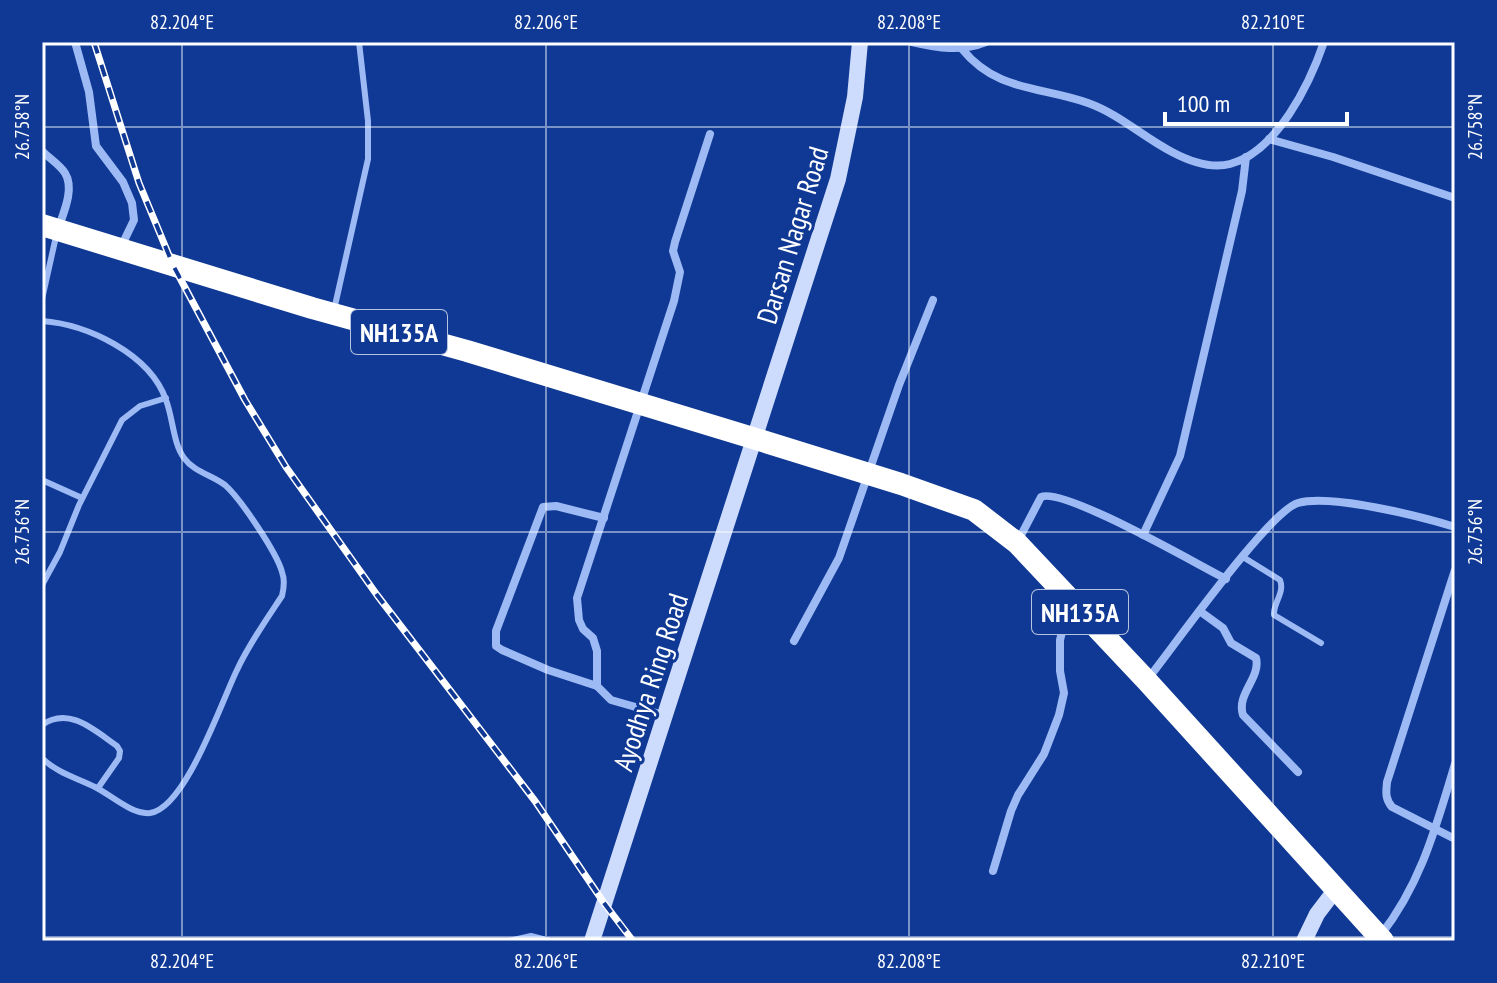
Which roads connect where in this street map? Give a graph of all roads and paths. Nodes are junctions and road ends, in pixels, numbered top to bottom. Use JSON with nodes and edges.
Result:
{"nodes":[{"id":1,"x":75,"y":42,"type":"edge"},
{"id":2,"x":359,"y":42,"type":"edge"},
{"id":3,"x":860,"y":42,"type":"edge"},
{"id":4,"x":912,"y":42,"type":"edge"},
{"id":5,"x":986,"y":42,"type":"edge"},
{"id":6,"x":1324,"y":42,"type":"edge"},
{"id":7,"x":962,"y":49,"type":"junction"},
{"id":8,"x":710,"y":134,"type":"dead end"},
{"id":9,"x":1269,"y":139,"type":"junction"},
{"id":10,"x":42,"y":151,"type":"edge"},
{"id":11,"x":1246,"y":157,"type":"junction"},
{"id":12,"x":1455,"y":198,"type":"edge"},
{"id":13,"x":50,"y":227,"type":"edge"},
{"id":14,"x":120,"y":248,"type":"junction"},
{"id":15,"x":42,"y":299,"type":"edge"},
{"id":16,"x":933,"y":300,"type":"dead end"},
{"id":17,"x":333,"y":314,"type":"junction"},
{"id":18,"x":42,"y":321,"type":"edge"},
{"id":19,"x":166,"y":398,"type":"junction"},
{"id":20,"x":642,"y":404,"type":"junction"},
{"id":21,"x":756,"y":439,"type":"junction"},
{"id":22,"x":867,"y":473,"type":"junction"},
{"id":23,"x":42,"y":480,"type":"edge"},
{"id":24,"x":82,"y":498,"type":"junction"},
{"id":25,"x":604,"y":518,"type":"junction"},
{"id":26,"x":1455,"y":527,"type":"edge"},
{"id":27,"x":1143,"y":535,"type":"junction"},
{"id":28,"x":1017,"y":543,"type":"junction"},
{"id":29,"x":1243,"y":557,"type":"junction"},
{"id":30,"x":1455,"y":570,"type":"edge"},
{"id":31,"x":1226,"y":579,"type":"junction"},
{"id":32,"x":42,"y":585,"type":"edge"},
{"id":33,"x":1074,"y":606,"type":"junction"},
{"id":34,"x":1201,"y":612,"type":"junction"},
{"id":35,"x":794,"y":641,"type":"dead end"},
{"id":36,"x":1321,"y":643,"type":"dead end"},
{"id":37,"x":1147,"y":681,"type":"junction"},
{"id":38,"x":597,"y":686,"type":"junction"},
{"id":39,"x":667,"y":716,"type":"junction"},
{"id":40,"x":42,"y":725,"type":"edge"},
{"id":41,"x":42,"y":758,"type":"edge"},
{"id":42,"x":1455,"y":764,"type":"edge"},
{"id":43,"x":1298,"y":772,"type":"dead end"},
{"id":44,"x":98,"y":788,"type":"junction"},
{"id":45,"x":1435,"y":828,"type":"junction"},
{"id":46,"x":1455,"y":839,"type":"edge"},
{"id":47,"x":993,"y":871,"type":"dead end"},
{"id":48,"x":1336,"y":889,"type":"junction"},
{"id":49,"x":1381,"y":939,"type":"edge"},
{"id":50,"x":509,"y":941,"type":"edge"},
{"id":51,"x":550,"y":941,"type":"edge"},
{"id":52,"x":592,"y":941,"type":"edge"},
{"id":53,"x":1304,"y":941,"type":"edge"}],
"edges":[{"from":1,"to":14,"type":"street"},
{"from":2,"to":17,"type":"lane"},
{"from":3,"to":21,"type":"street","name":"Darsan Nagar Road"},
{"from":4,"to":7,"type":"street"},
{"from":5,"to":7,"type":"street"},
{"from":6,"to":9,"type":"street"},
{"from":7,"to":11,"type":"street"},
{"from":8,"to":20,"type":"street"},
{"from":9,"to":11,"type":"street"},
{"from":9,"to":12,"type":"street"},
{"from":10,"to":13,"type":"street"},
{"from":11,"to":27,"type":"street"},
{"from":13,"to":14,"type":"highway","number":"NH135A"},
{"from":13,"to":15,"type":"lane"},
{"from":14,"to":17,"type":"highway","number":"NH135A"},
{"from":16,"to":22,"type":"street"},
{"from":17,"to":20,"type":"highway","number":"NH135A"},
{"from":18,"to":19,"type":"lane"},
{"from":19,"to":24,"type":"lane"},
{"from":19,"to":44,"type":"lane"},
{"from":20,"to":21,"type":"highway","number":"NH135A"},
{"from":20,"to":25,"type":"street"},
{"from":21,"to":22,"type":"highway","number":"NH135A"},
{"from":21,"to":39,"type":"street","name":"Ayodhya Ring Road"},
{"from":22,"to":28,"type":"highway","number":"NH135A"},
{"from":22,"to":35,"type":"street"},
{"from":23,"to":24,"type":"lane"},
{"from":24,"to":32,"type":"lane"},
{"from":25,"to":38,"type":"street"},
{"from":25,"to":38,"type":"street"},
{"from":26,"to":29,"type":"street"},
{"from":27,"to":28,"type":"street"},
{"from":27,"to":31,"type":"street"},
{"from":28,"to":33,"type":"highway","number":"NH135A"},
{"from":29,"to":31,"type":"street"},
{"from":29,"to":36,"type":"lane"},
{"from":30,"to":45,"type":"street"},
{"from":31,"to":34,"type":"street"},
{"from":33,"to":37,"type":"highway","number":"NH135A"},
{"from":33,"to":47,"type":"street"},
{"from":34,"to":37,"type":"street"},
{"from":34,"to":43,"type":"street"},
{"from":37,"to":48,"type":"highway","number":"NH135A"},
{"from":38,"to":39,"type":"street"},
{"from":39,"to":52,"type":"street","name":"Ayodhya Ring Road"},
{"from":40,"to":44,"type":"lane"},
{"from":41,"to":44,"type":"lane"},
{"from":42,"to":45,"type":"street"},
{"from":45,"to":46,"type":"street"},
{"from":45,"to":49,"type":"street"},
{"from":48,"to":49,"type":"highway","number":"NH135A"},
{"from":48,"to":53,"type":"street"},
{"from":50,"to":51,"type":"lane"}]}
